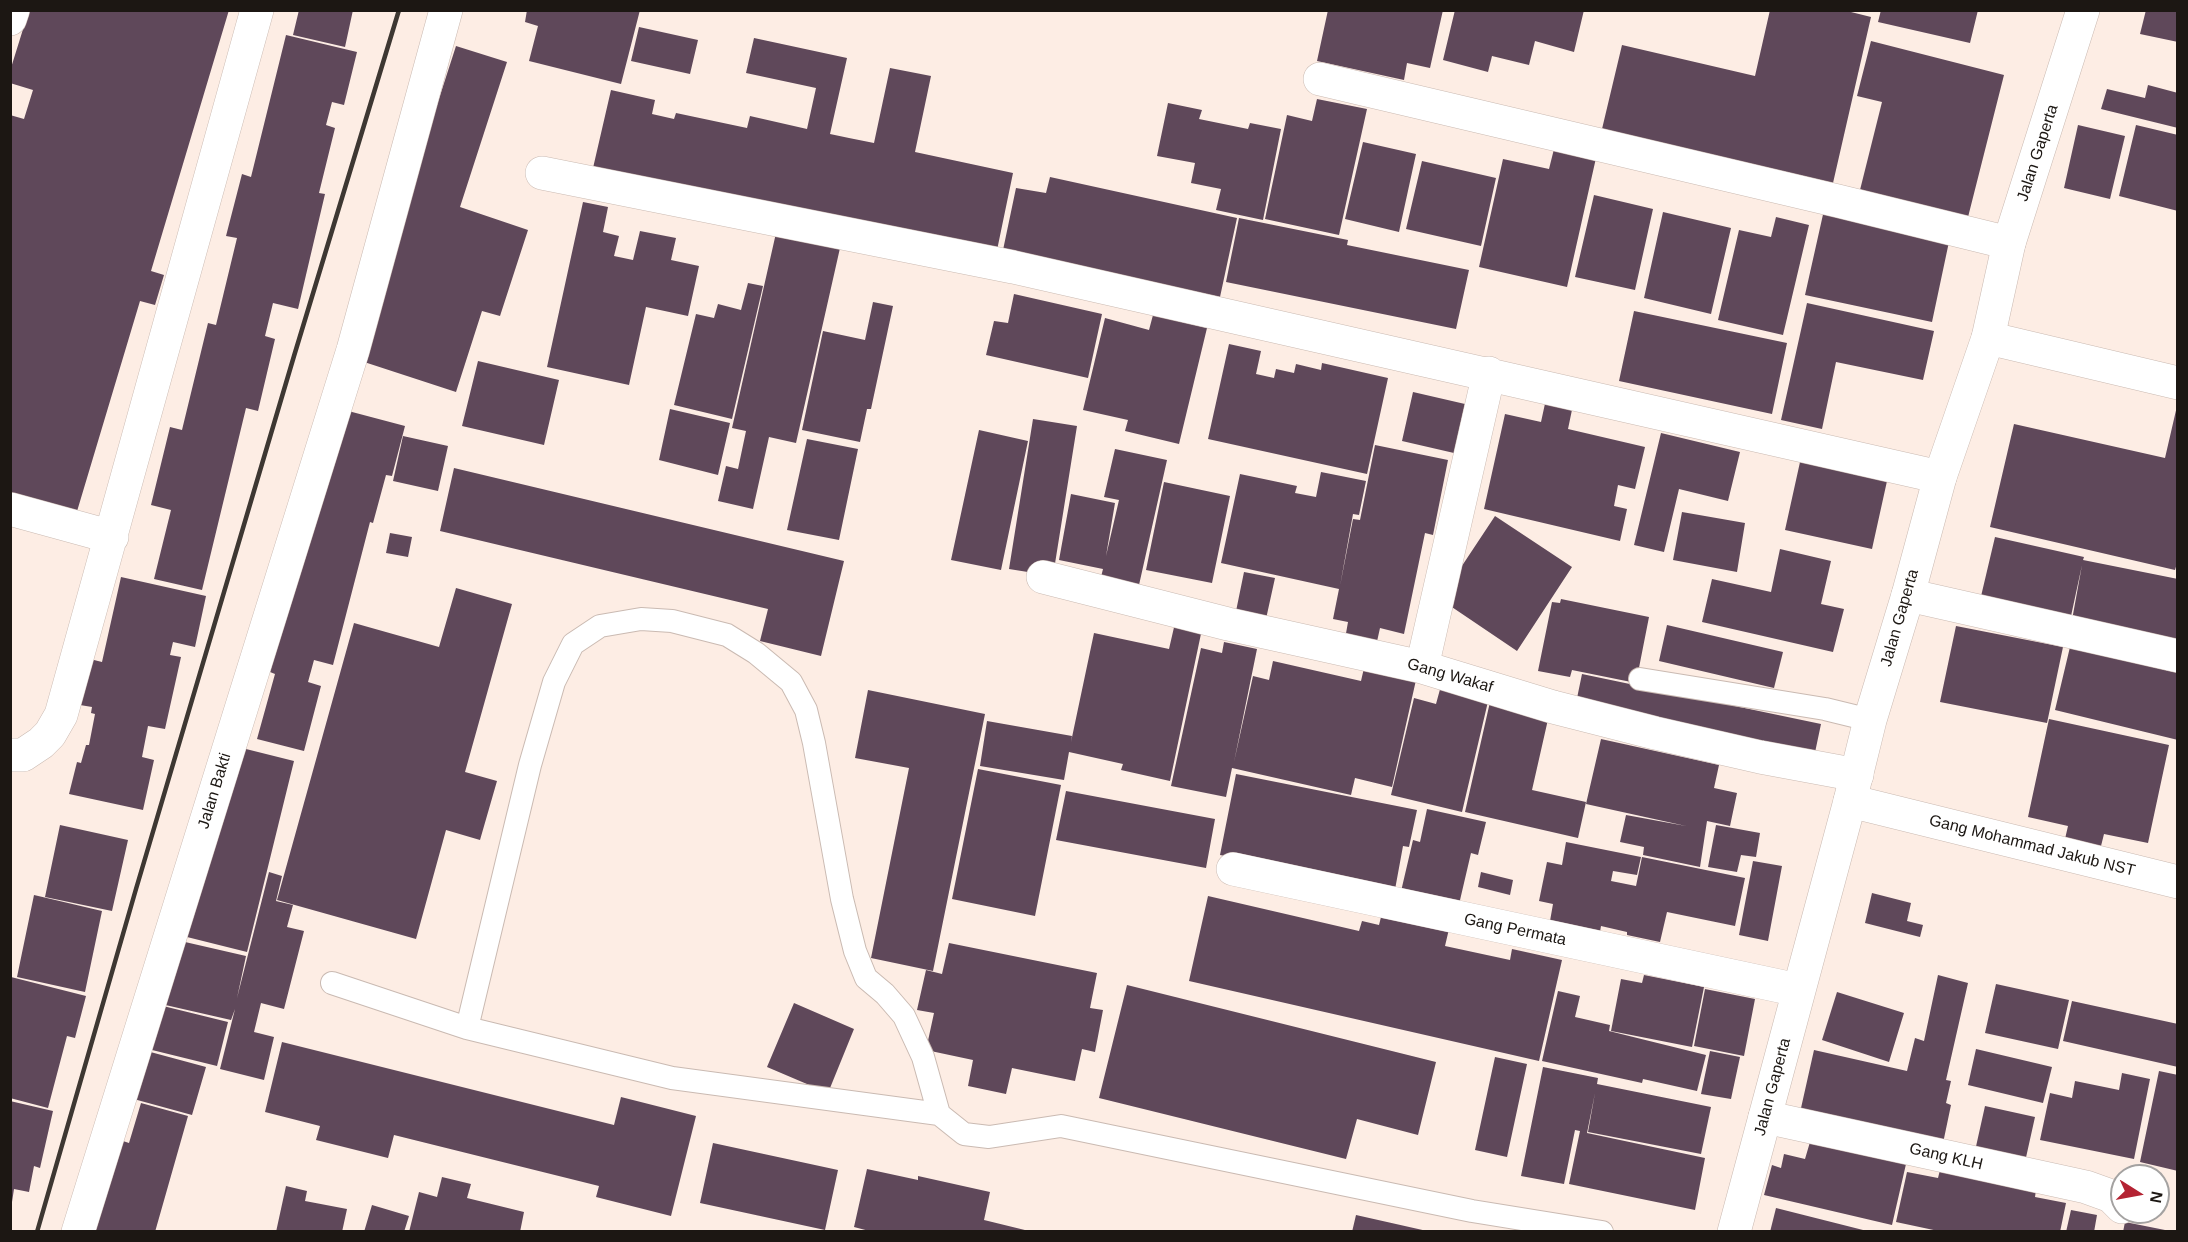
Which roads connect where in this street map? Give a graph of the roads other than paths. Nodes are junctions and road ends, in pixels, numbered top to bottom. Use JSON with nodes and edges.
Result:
{"nodes":[{"id":1,"x":13,"y":10,"type":"edge"},
{"id":2,"x":257,"y":10,"type":"edge"},
{"id":3,"x":446,"y":10,"type":"edge"},
{"id":4,"x":2083,"y":10,"type":"edge"},
{"id":5,"x":10,"y":19,"type":"edge"},
{"id":6,"x":1320,"y":79,"type":"dead end"},
{"id":7,"x":542,"y":173,"type":"dead end"},
{"id":8,"x":2009,"y":243,"type":"junction"},
{"id":9,"x":1988,"y":338,"type":"junction"},
{"id":10,"x":1489,"y":373,"type":"junction"},
{"id":11,"x":2178,"y":383,"type":"edge"},
{"id":12,"x":1940,"y":477,"type":"junction"},
{"id":13,"x":10,"y":509,"type":"edge"},
{"id":14,"x":112,"y":537,"type":"junction"},
{"id":15,"x":1043,"y":577,"type":"dead end"},
{"id":16,"x":1908,"y":595,"type":"junction"},
{"id":17,"x":2178,"y":656,"type":"edge"},
{"id":18,"x":1422,"y":667,"type":"junction"},
{"id":19,"x":1640,"y":679,"type":"dead end"},
{"id":20,"x":1870,"y":720,"type":"junction"},
{"id":21,"x":10,"y":755,"type":"edge"},
{"id":22,"x":1853,"y":788,"type":"junction"},
{"id":23,"x":1887,"y":810,"type":"joint"},
{"id":24,"x":1233,"y":869,"type":"dead end"},
{"id":25,"x":2178,"y":882,"type":"edge"},
{"id":26,"x":332,"y":983,"type":"dead end"},
{"id":27,"x":1798,"y":990,"type":"junction"},
{"id":28,"x":467,"y":1028,"type":"junction"},
{"id":29,"x":939,"y":1114,"type":"junction"},
{"id":30,"x":1765,"y":1117,"type":"junction"},
{"id":31,"x":2110,"y":1196,"type":"edge"},
{"id":32,"x":1472,"y":1210,"type":"junction"},
{"id":33,"x":78,"y":1232,"type":"edge"},
{"id":34,"x":1486,"y":1232,"type":"edge"},
{"id":35,"x":1602,"y":1232,"type":"edge"},
{"id":36,"x":1734,"y":1232,"type":"edge"}],
"edges":[{"from":1,"to":5,"type":"street"},
{"from":2,"to":14,"type":"street"},
{"from":3,"to":33,"type":"street","name":"Jalan Bakti"},
{"from":4,"to":8,"type":"street","name":"Jalan Gaperta"},
{"from":6,"to":8,"type":"street"},
{"from":7,"to":10,"type":"street"},
{"from":8,"to":9,"type":"street","name":"Jalan Gaperta"},
{"from":9,"to":11,"type":"street"},
{"from":9,"to":12,"type":"street","name":"Jalan Gaperta"},
{"from":10,"to":12,"type":"street"},
{"from":10,"to":18,"type":"street"},
{"from":12,"to":16,"type":"street","name":"Jalan Gaperta"},
{"from":13,"to":14,"type":"street"},
{"from":14,"to":21,"type":"street"},
{"from":15,"to":18,"type":"street","name":"Gang Wakaf"},
{"from":16,"to":17,"type":"street"},
{"from":16,"to":20,"type":"street","name":"Jalan Gaperta"},
{"from":18,"to":22,"type":"street","name":"Gang Wakaf"},
{"from":19,"to":20,"type":"lane"},
{"from":20,"to":22,"type":"street","name":"Jalan Gaperta"},
{"from":22,"to":23,"type":"street","name":"Gang Wakaf"},
{"from":22,"to":27,"type":"street","name":"Jalan Gaperta"},
{"from":23,"to":25,"type":"street","name":"Gang Mohammad Jakub NST"},
{"from":24,"to":27,"type":"street","name":"Gang Permata"},
{"from":26,"to":28,"type":"lane"},
{"from":27,"to":30,"type":"street","name":"Jalan Gaperta"},
{"from":28,"to":29,"type":"lane"},
{"from":28,"to":29,"type":"lane"},
{"from":29,"to":32,"type":"lane"},
{"from":30,"to":31,"type":"street","name":"Gang KLH"},
{"from":30,"to":36,"type":"street","name":"Jalan Gaperta"},
{"from":32,"to":34,"type":"lane"},
{"from":32,"to":35,"type":"lane"}]}
